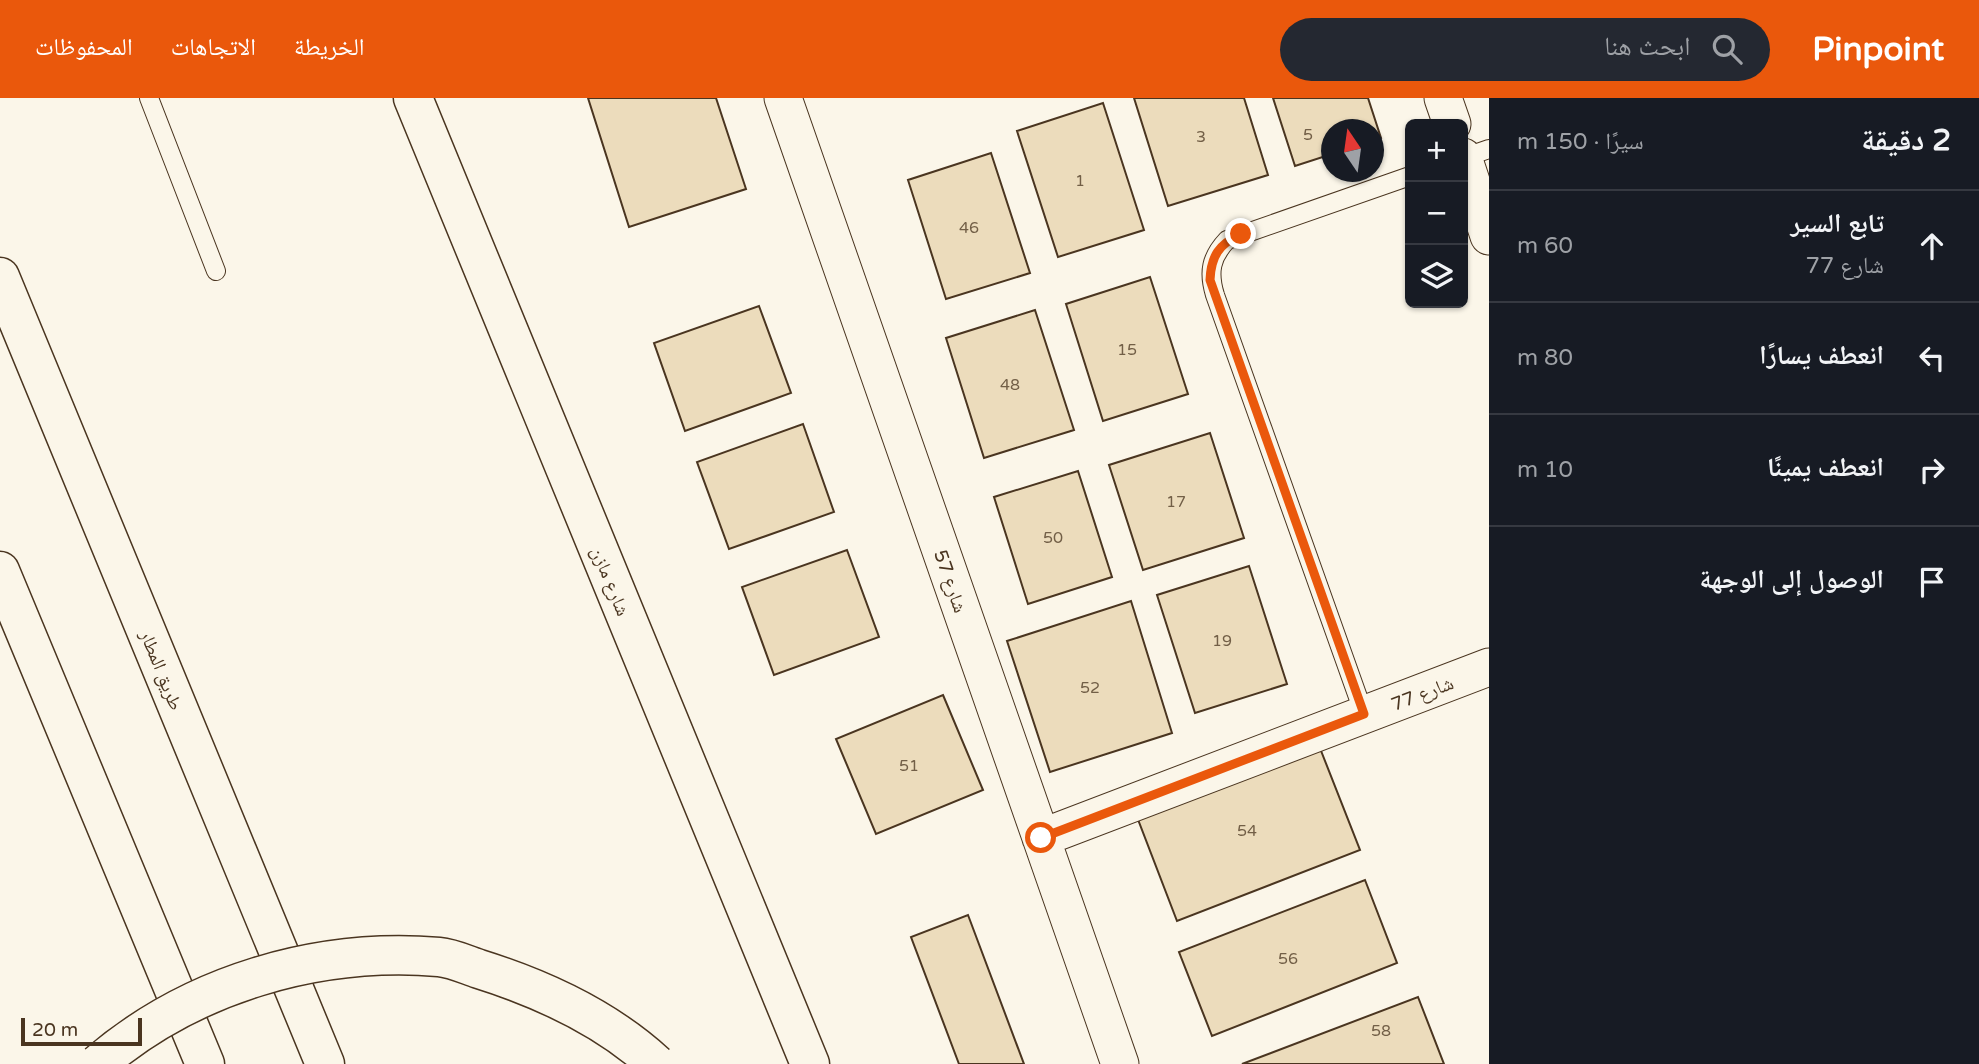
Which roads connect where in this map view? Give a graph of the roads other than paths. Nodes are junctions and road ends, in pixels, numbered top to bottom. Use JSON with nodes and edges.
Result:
{"nodes":[{"id":1,"x":149,"y":98,"type":"edge"},
{"id":2,"x":413,"y":98,"type":"edge"},
{"id":3,"x":1443,"y":98,"type":"edge"},
{"id":4,"x":789,"y":100,"type":"edge"},
{"id":5,"x":1449,"y":119,"type":"edge"},
{"id":6,"x":1489,"y":149,"type":"edge"},
{"id":7,"x":1468,"y":156,"type":"edge"},
{"id":8,"x":1468,"y":173,"type":"edge"},
{"id":9,"x":1405,"y":178,"type":"edge"},
{"id":10,"x":1489,"y":236,"type":"edge"},
{"id":11,"x":216,"y":271,"type":"dead end"},
{"id":12,"x":0,"y":277,"type":"edge"},
{"id":13,"x":0,"y":571,"type":"edge"},
{"id":14,"x":1489,"y":667,"type":"edge"},
{"id":15,"x":1364,"y":714,"type":"junction"},
{"id":16,"x":1041,"y":838,"type":"junction"},
{"id":17,"x":98,"y":1064,"type":"edge"},
{"id":18,"x":205,"y":1064,"type":"edge"},
{"id":19,"x":325,"y":1064,"type":"edge"},
{"id":20,"x":656,"y":1064,"type":"edge"},
{"id":21,"x":810,"y":1064,"type":"edge"},
{"id":22,"x":1119,"y":1064,"type":"edge"}],
"edges":[{"from":1,"to":11,"type":"lane"},
{"from":2,"to":21,"type":"main road","name":"شارع مازن"},
{"from":3,"to":5,"type":"street"},
{"from":4,"to":16,"type":"street","name":"شارع 57"},
{"from":6,"to":7,"type":"lane"},
{"from":8,"to":10,"type":"street"},
{"from":9,"to":15,"type":"lane"},
{"from":12,"to":19,"type":"main road","name":"طريق المطار"},
{"from":13,"to":18,"type":"main road"},
{"from":14,"to":15,"type":"street","name":"شارع 77"},
{"from":15,"to":16,"type":"street","name":"شارع 77"},
{"from":16,"to":22,"type":"street","name":"شارع 57"},
{"from":17,"to":20,"type":"main road","bridge":true}]}
